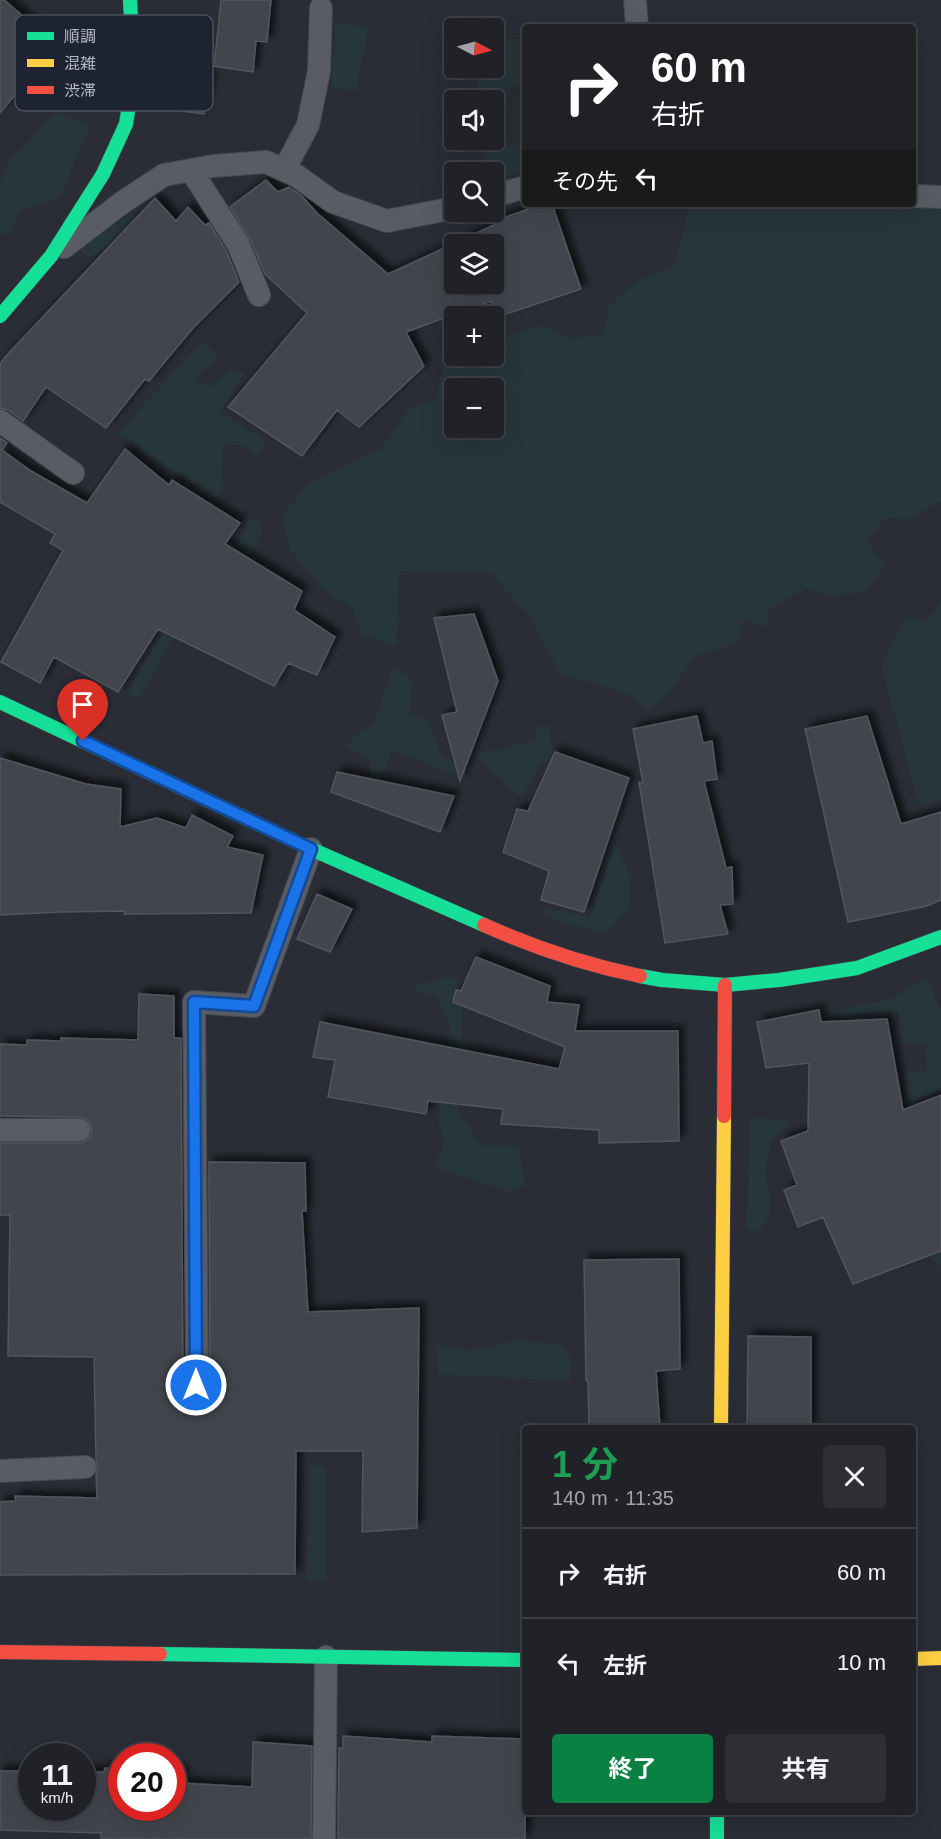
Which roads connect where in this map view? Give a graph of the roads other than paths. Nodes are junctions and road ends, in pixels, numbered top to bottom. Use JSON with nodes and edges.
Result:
{"nodes":[{"id":1,"x":130,"y":0,"type":"edge"},
{"id":2,"x":635,"y":0,"type":"edge"},
{"id":3,"x":321,"y":8,"type":"dead end"},
{"id":4,"x":131,"y":15,"type":"edge"},
{"id":5,"x":637,"y":24,"type":"edge"},
{"id":6,"x":128,"y":111,"type":"edge"},
{"id":7,"x":191,"y":170,"type":"junction"},
{"id":8,"x":284,"y":170,"type":"junction"},
{"id":9,"x":522,"y":188,"type":"edge"},
{"id":10,"x":504,"y":193,"type":"edge"},
{"id":11,"x":916,"y":196,"type":"edge"},
{"id":12,"x":941,"y":197,"type":"edge"},
{"id":13,"x":444,"y":210,"type":"edge"},
{"id":14,"x":51,"y":256,"type":"junction"},
{"id":15,"x":259,"y":295,"type":"dead end"},
{"id":16,"x":0,"y":316,"type":"edge"},
{"id":17,"x":0,"y":421,"type":"edge"},
{"id":18,"x":73,"y":473,"type":"dead end"},
{"id":19,"x":0,"y":702,"type":"edge"},
{"id":20,"x":311,"y":849,"type":"junction"},
{"id":21,"x":941,"y":937,"type":"edge"},
{"id":22,"x":725,"y":985,"type":"junction"},
{"id":23,"x":0,"y":1130,"type":"edge"},
{"id":24,"x":79,"y":1130,"type":"dead end"},
{"id":25,"x":196,"y":1385,"type":"dead end"},
{"id":26,"x":720,"y":1425,"type":"edge"},
{"id":27,"x":85,"y":1467,"type":"dead end"},
{"id":28,"x":0,"y":1471,"type":"edge"},
{"id":29,"x":0,"y":1652,"type":"edge"},
{"id":30,"x":326,"y":1658,"type":"junction"},
{"id":31,"x":941,"y":1658,"type":"edge"},
{"id":32,"x":916,"y":1659,"type":"edge"},
{"id":33,"x":522,"y":1660,"type":"edge"},
{"id":34,"x":717,"y":1815,"type":"edge"},
{"id":35,"x":324,"y":1839,"type":"edge"},
{"id":36,"x":717,"y":1839,"type":"edge"}],
"edges":[{"from":1,"to":4,"type":"street"},
{"from":2,"to":5,"type":"lane"},
{"from":3,"to":8,"type":"lane"},
{"from":6,"to":14,"type":"street"},
{"from":7,"to":8,"type":"lane"},
{"from":7,"to":14,"type":"lane"},
{"from":7,"to":15,"type":"lane"},
{"from":8,"to":13,"type":"lane"},
{"from":9,"to":10,"type":"lane"},
{"from":11,"to":12,"type":"lane"},
{"from":14,"to":16,"type":"street"},
{"from":17,"to":18,"type":"lane"},
{"from":19,"to":20,"type":"street"},
{"from":20,"to":22,"type":"street"},
{"from":20,"to":25,"type":"lane"},
{"from":21,"to":22,"type":"street"},
{"from":22,"to":26,"type":"street"},
{"from":23,"to":24,"type":"lane"},
{"from":27,"to":28,"type":"lane"},
{"from":29,"to":30,"type":"street"},
{"from":30,"to":33,"type":"street"},
{"from":30,"to":35,"type":"lane"},
{"from":31,"to":32,"type":"street"},
{"from":34,"to":36,"type":"street"}]}
